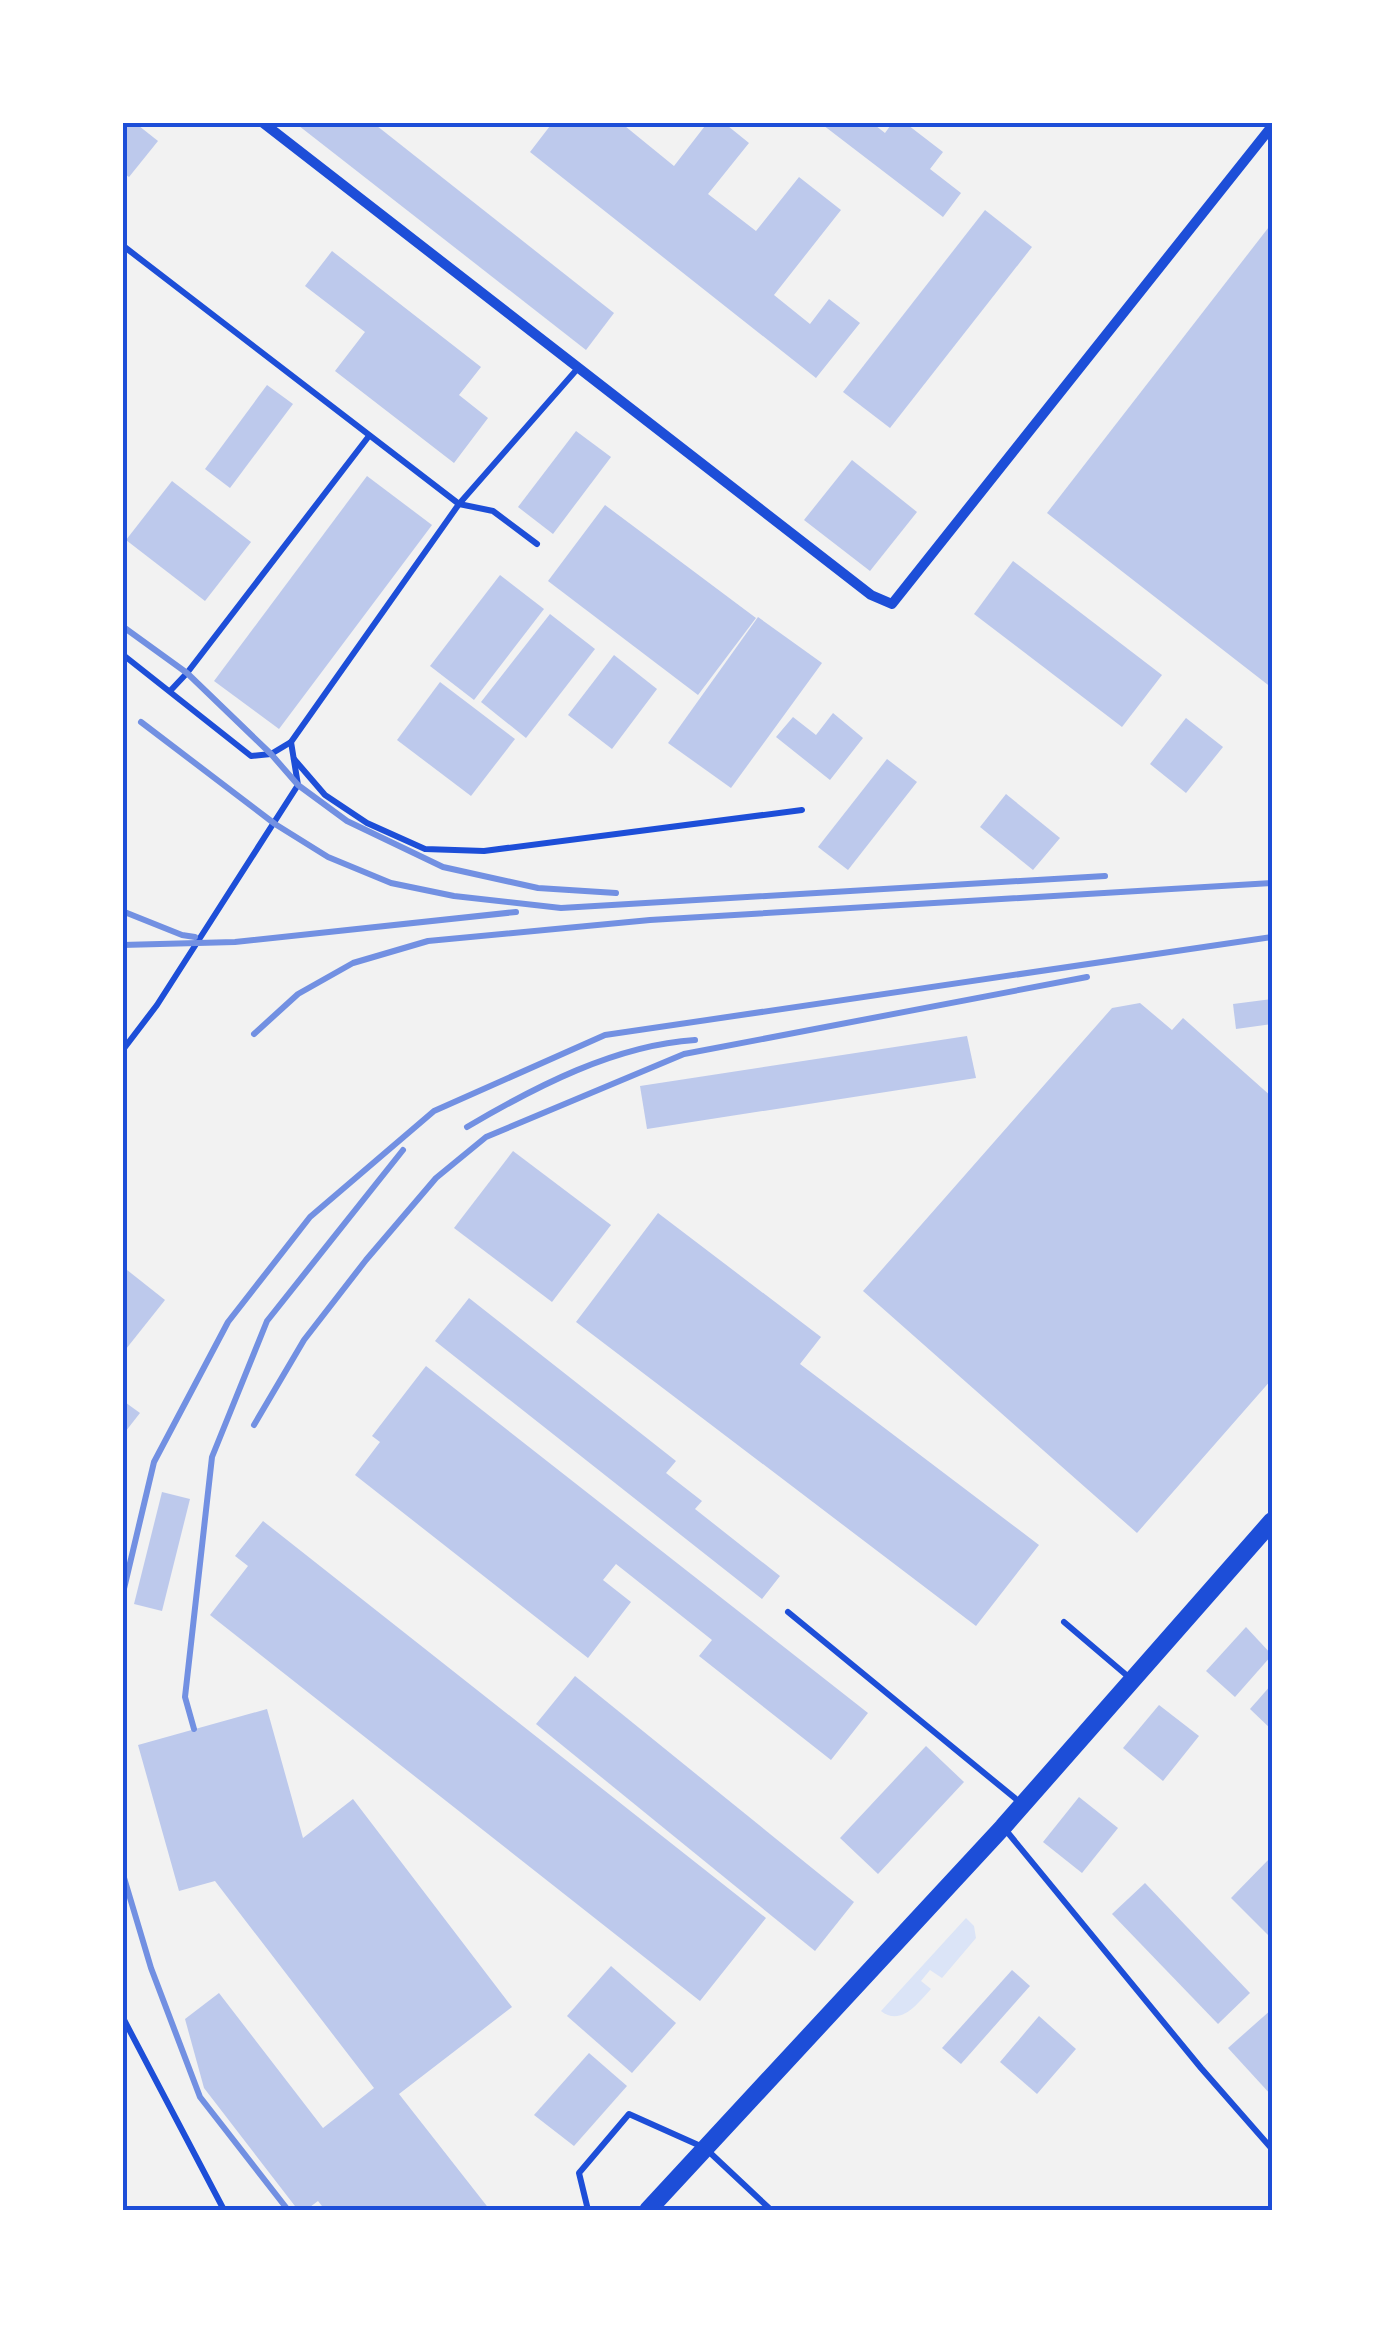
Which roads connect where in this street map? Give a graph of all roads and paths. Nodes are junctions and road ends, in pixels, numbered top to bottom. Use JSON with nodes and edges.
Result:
{"nodes":[{"id":1,"x":262,"y":122,"type":"edge"},
{"id":2,"x":1272,"y":126,"type":"edge"},
{"id":3,"x":122,"y":244,"type":"edge"},
{"id":4,"x":579,"y":367,"type":"junction"},
{"id":5,"x":369,"y":436,"type":"junction"},
{"id":6,"x":459,"y":504,"type":"junction"},
{"id":7,"x":537,"y":544,"type":"dead end"},
{"id":8,"x":122,"y":654,"type":"edge"},
{"id":9,"x":171,"y":690,"type":"junction"},
{"id":10,"x":291,"y":742,"type":"junction"},
{"id":11,"x":294,"y":758,"type":"junction"},
{"id":12,"x":802,"y":810,"type":"dead end"},
{"id":13,"x":122,"y":1051,"type":"edge"},
{"id":14,"x":1272,"y":1521,"type":"edge"},
{"id":15,"x":788,"y":1612,"type":"dead end"},
{"id":16,"x":1064,"y":1622,"type":"dead end"},
{"id":17,"x":1132,"y":1680,"type":"junction"},
{"id":18,"x":1022,"y":1805,"type":"junction"},
{"id":19,"x":1003,"y":1827,"type":"junction"},
{"id":20,"x":122,"y":2016,"type":"edge"},
{"id":21,"x":705,"y":2148,"type":"junction"},
{"id":22,"x":1272,"y":2149,"type":"edge"},
{"id":23,"x":224,"y":2210,"type":"edge"},
{"id":24,"x":588,"y":2210,"type":"edge"},
{"id":25,"x":648,"y":2210,"type":"edge"},
{"id":26,"x":771,"y":2210,"type":"edge"}],
"edges":[{"from":1,"to":4,"type":"street"},
{"from":2,"to":4,"type":"street"},
{"from":3,"to":5,"type":"lane"},
{"from":4,"to":6,"type":"lane"},
{"from":5,"to":6,"type":"lane"},
{"from":5,"to":9,"type":"lane"},
{"from":6,"to":7,"type":"lane"},
{"from":6,"to":10,"type":"lane"},
{"from":8,"to":9,"type":"lane"},
{"from":9,"to":10,"type":"lane"},
{"from":10,"to":11,"type":"lane"},
{"from":11,"to":12,"type":"lane"},
{"from":11,"to":13,"type":"lane"},
{"from":14,"to":17,"type":"main road"},
{"from":15,"to":18,"type":"lane"},
{"from":16,"to":17,"type":"lane"},
{"from":17,"to":18,"type":"main road"},
{"from":18,"to":19,"type":"main road"},
{"from":19,"to":21,"type":"main road"},
{"from":19,"to":22,"type":"lane"},
{"from":20,"to":23,"type":"lane"},
{"from":21,"to":24,"type":"lane"},
{"from":21,"to":25,"type":"main road"},
{"from":21,"to":26,"type":"lane"}]}
